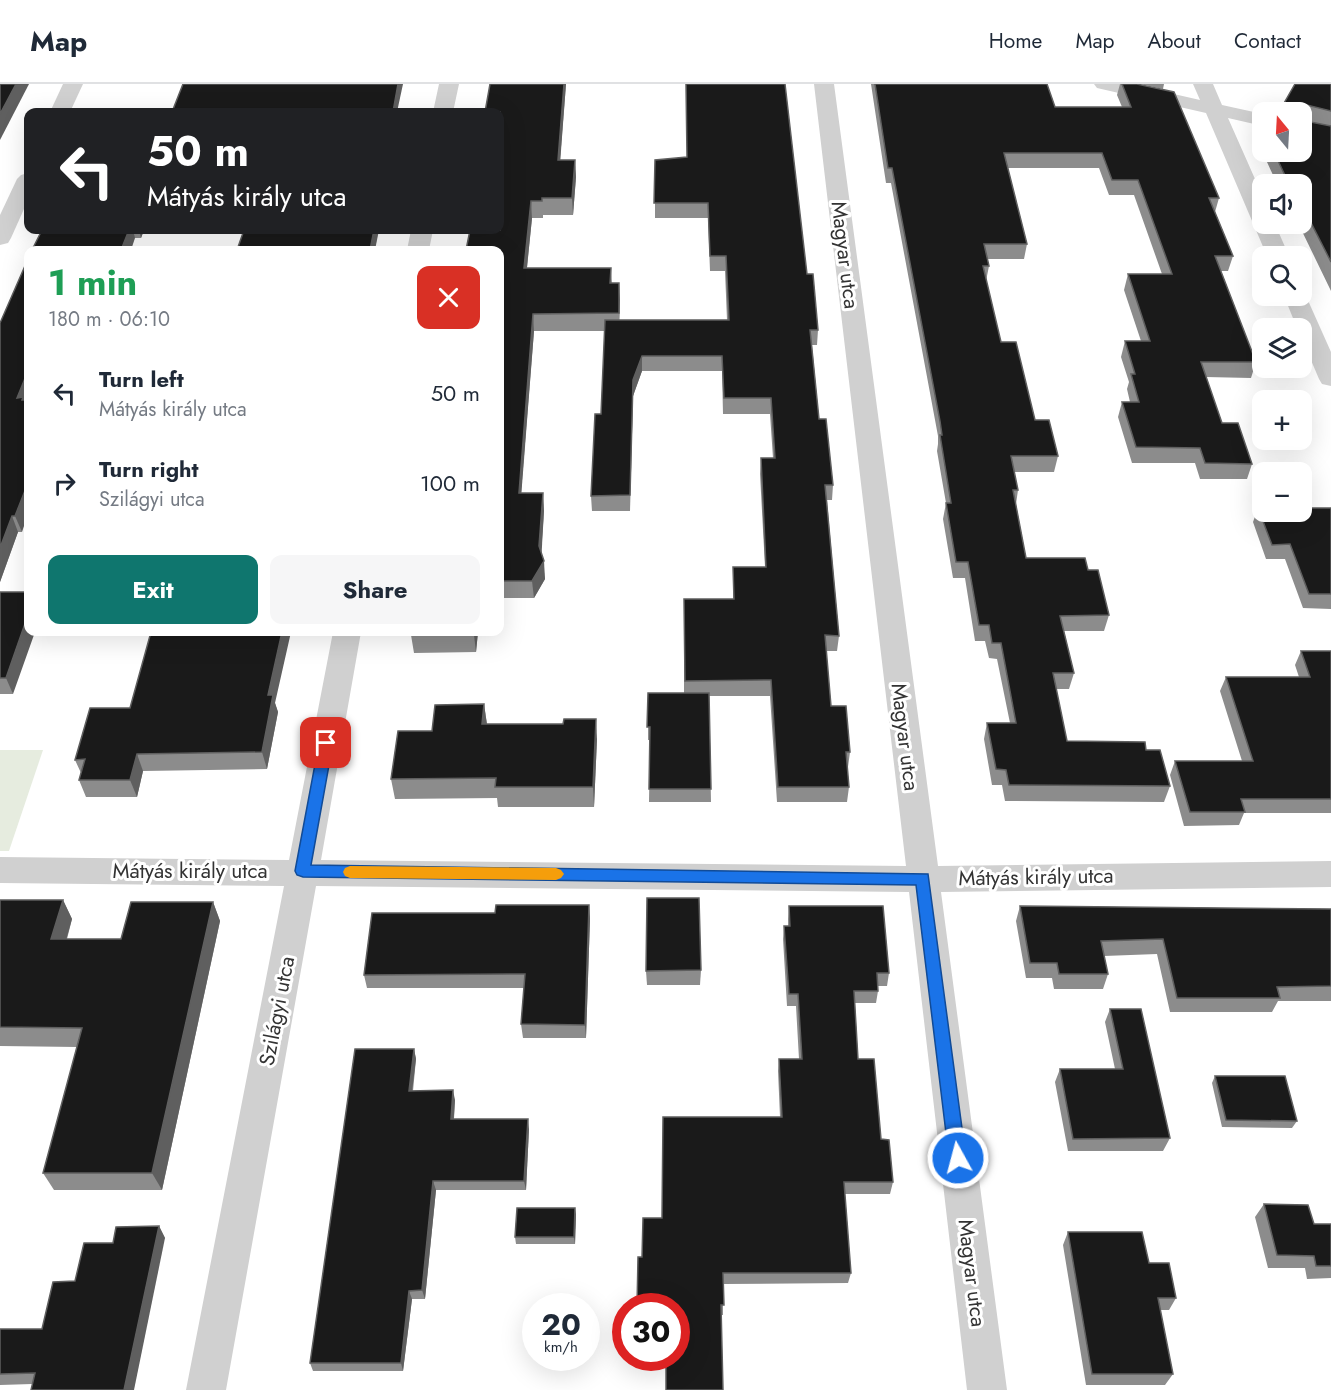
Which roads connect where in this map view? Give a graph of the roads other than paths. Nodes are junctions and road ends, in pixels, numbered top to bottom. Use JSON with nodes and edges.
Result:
{"nodes":[{"id":1,"x":74,"y":84,"type":"edge"},
{"id":2,"x":449,"y":84,"type":"edge"},
{"id":3,"x":824,"y":84,"type":"edge"},
{"id":4,"x":1104,"y":84,"type":"edge"},
{"id":5,"x":1203,"y":84,"type":"edge"},
{"id":6,"x":62,"y":108,"type":"edge"},
{"id":7,"x":445,"y":108,"type":"edge"},
{"id":8,"x":1214,"y":109,"type":"junction"},
{"id":9,"x":1252,"y":118,"type":"edge"},
{"id":10,"x":24,"y":187,"type":"edge"},
{"id":11,"x":1252,"y":197,"type":"edge"},
{"id":12,"x":0,"y":238,"type":"edge"},
{"id":13,"x":1299,"y":306,"type":"edge"},
{"id":14,"x":1331,"y":379,"type":"edge"},
{"id":15,"x":346,"y":636,"type":"edge"},
{"id":16,"x":11,"y":870,"type":"edge"},
{"id":17,"x":303,"y":871,"type":"junction"},
{"id":18,"x":1331,"y":874,"type":"edge"},
{"id":19,"x":923,"y":879,"type":"junction"},
{"id":20,"x":206,"y":1390,"type":"edge"},
{"id":21,"x":987,"y":1390,"type":"edge"}],
"edges":[{"from":1,"to":6,"type":"street"},
{"from":2,"to":7,"type":"street"},
{"from":3,"to":19,"type":"street","name":"Magyar utca"},
{"from":4,"to":8,"type":"street"},
{"from":5,"to":8,"type":"street"},
{"from":8,"to":9,"type":"street"},
{"from":8,"to":11,"type":"street"},
{"from":10,"to":12,"type":"street"},
{"from":13,"to":14,"type":"street"},
{"from":15,"to":17,"type":"street","name":"Szilágyi utca"},
{"from":16,"to":17,"type":"street","name":"Mátyás király utca"},
{"from":17,"to":19,"type":"street","name":"Mátyás király utca"},
{"from":17,"to":20,"type":"street","name":"Szilágyi utca"},
{"from":18,"to":19,"type":"street","name":"Mátyás király utca"},
{"from":19,"to":21,"type":"street","name":"Magyar utca"}]}
